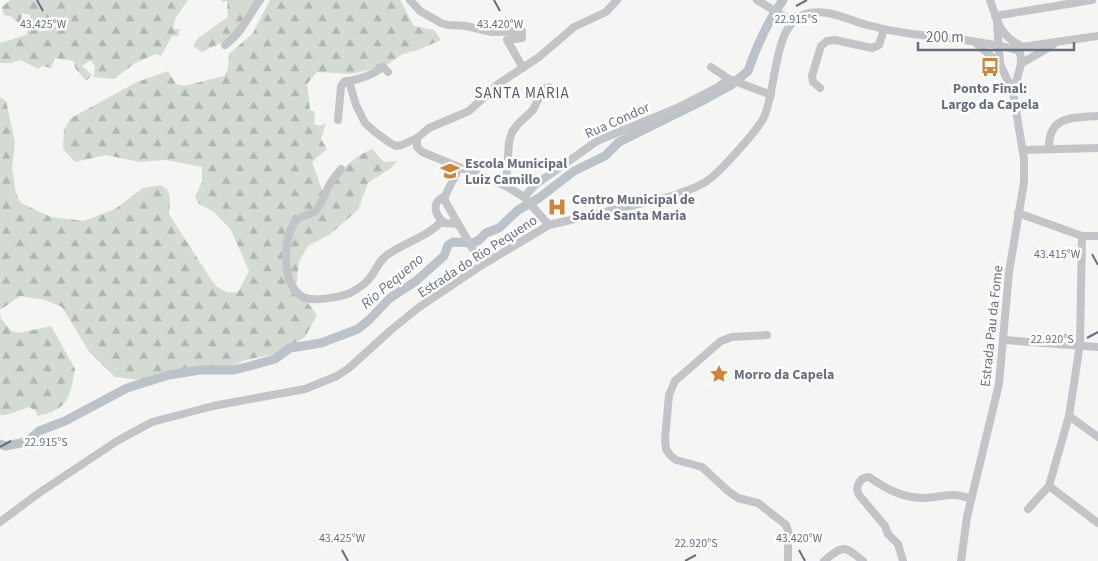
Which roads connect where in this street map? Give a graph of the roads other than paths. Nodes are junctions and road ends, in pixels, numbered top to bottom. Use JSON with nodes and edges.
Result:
{"nodes":[{"id":1,"x":260,"y":0,"type":"edge"},
{"id":2,"x":410,"y":0,"type":"edge"},
{"id":3,"x":617,"y":0,"type":"edge"},
{"id":4,"x":757,"y":0,"type":"edge"},
{"id":5,"x":990,"y":0,"type":"edge"},
{"id":6,"x":1092,"y":0,"type":"edge"},
{"id":7,"x":996,"y":19,"type":"junction"},
{"id":8,"x":793,"y":22,"type":"junction"},
{"id":9,"x":884,"y":29,"type":"junction"},
{"id":10,"x":999,"y":34,"type":"junction"},
{"id":11,"x":1098,"y":36,"type":"edge"},
{"id":12,"x":975,"y":42,"type":"junction"},
{"id":13,"x":984,"y":43,"type":"junction"},
{"id":14,"x":1057,"y":43,"type":"junction"},
{"id":15,"x":225,"y":45,"type":"dead end"},
{"id":16,"x":1000,"y":46,"type":"junction"},
{"id":17,"x":1016,"y":48,"type":"junction"},
{"id":18,"x":1000,"y":62,"type":"junction"},
{"id":19,"x":1021,"y":65,"type":"junction"},
{"id":20,"x":710,"y":67,"type":"dead end"},
{"id":21,"x":523,"y":68,"type":"junction"},
{"id":22,"x":388,"y":72,"type":"dead end"},
{"id":23,"x":730,"y":79,"type":"junction"},
{"id":24,"x":349,"y":81,"type":"junction"},
{"id":25,"x":549,"y":86,"type":"dead end"},
{"id":26,"x":820,"y":88,"type":"dead end"},
{"id":27,"x":1013,"y":92,"type":"junction"},
{"id":28,"x":771,"y":95,"type":"junction"},
{"id":29,"x":1098,"y":116,"type":"edge"},
{"id":30,"x":338,"y":120,"type":"dead end"},
{"id":31,"x":417,"y":138,"type":"junction"},
{"id":32,"x":1098,"y":148,"type":"edge"},
{"id":33,"x":1049,"y":149,"type":"junction"},
{"id":34,"x":1023,"y":150,"type":"junction"},
{"id":35,"x":459,"y":168,"type":"junction"},
{"id":36,"x":341,"y":169,"type":"dead end"},
{"id":37,"x":506,"y":186,"type":"junction"},
{"id":38,"x":445,"y":196,"type":"junction"},
{"id":39,"x":528,"y":200,"type":"junction"},
{"id":40,"x":1018,"y":213,"type":"junction"},
{"id":41,"x":442,"y":221,"type":"junction"},
{"id":42,"x":458,"y":224,"type":"junction"},
{"id":43,"x":549,"y":225,"type":"junction"},
{"id":44,"x":1082,"y":236,"type":"junction"},
{"id":45,"x":1098,"y":236,"type":"edge"},
{"id":46,"x":482,"y":265,"type":"junction"},
{"id":47,"x":767,"y":335,"type":"dead end"},
{"id":48,"x":1004,"y":340,"type":"junction"},
{"id":49,"x":1080,"y":344,"type":"junction"},
{"id":50,"x":1098,"y":347,"type":"edge"},
{"id":51,"x":1069,"y":416,"type":"junction"},
{"id":52,"x":1098,"y":437,"type":"edge"},
{"id":53,"x":1049,"y":486,"type":"junction"},
{"id":54,"x":971,"y":499,"type":"junction"},
{"id":55,"x":1028,"y":509,"type":"dead end"},
{"id":56,"x":0,"y":522,"type":"edge"},
{"id":57,"x":1098,"y":523,"type":"edge"},
{"id":58,"x":788,"y":561,"type":"edge"},
{"id":59,"x":824,"y":561,"type":"edge"},
{"id":60,"x":863,"y":561,"type":"edge"},
{"id":61,"x":903,"y":561,"type":"edge"},
{"id":62,"x":962,"y":561,"type":"edge"}],
"edges":[{"from":1,"to":15,"type":"street"},
{"from":2,"to":21,"type":"street"},
{"from":3,"to":21,"type":"street"},
{"from":4,"to":8,"type":"street"},
{"from":5,"to":7,"type":"street"},
{"from":6,"to":7,"type":"street"},
{"from":7,"to":10,"type":"street"},
{"from":7,"to":17,"type":"street"},
{"from":8,"to":9,"type":"street"},
{"from":8,"to":28,"type":"street","name":"Estrada do Rio Pequeno"},
{"from":9,"to":12,"type":"street"},
{"from":9,"to":26,"type":"street"},
{"from":10,"to":13,"type":"street"},
{"from":10,"to":16,"type":"street"},
{"from":11,"to":14,"type":"street"},
{"from":12,"to":13,"type":"street"},
{"from":12,"to":18,"type":"street"},
{"from":13,"to":16,"type":"street"},
{"from":14,"to":17,"type":"street"},
{"from":14,"to":19,"type":"street"},
{"from":16,"to":17,"type":"street"},
{"from":16,"to":18,"type":"street"},
{"from":17,"to":18,"type":"street"},
{"from":17,"to":19,"type":"street"},
{"from":18,"to":19,"type":"street"},
{"from":18,"to":27,"type":"street","name":"Estrada Pau da Fome"},
{"from":19,"to":27,"type":"street","name":"Estrada Pau da Fome"},
{"from":20,"to":23,"type":"street"},
{"from":21,"to":31,"type":"street"},
{"from":22,"to":24,"type":"street"},
{"from":23,"to":28,"type":"street"},
{"from":23,"to":39,"type":"street","name":"Rua Condor"},
{"from":24,"to":30,"type":"street"},
{"from":24,"to":31,"type":"street"},
{"from":25,"to":37,"type":"street"},
{"from":27,"to":34,"type":"street","name":"Estrada Pau da Fome"},
{"from":28,"to":43,"type":"street","name":"Estrada do Rio Pequeno"},
{"from":29,"to":33,"type":"street"},
{"from":31,"to":35,"type":"street"},
{"from":32,"to":33,"type":"street"},
{"from":33,"to":34,"type":"street"},
{"from":34,"to":40,"type":"street","name":"Estrada Pau da Fome"},
{"from":35,"to":37,"type":"street"},
{"from":35,"to":38,"type":"street"},
{"from":36,"to":41,"type":"street"},
{"from":37,"to":39,"type":"street"},
{"from":38,"to":41,"type":"street"},
{"from":38,"to":42,"type":"street"},
{"from":39,"to":43,"type":"street"},
{"from":40,"to":44,"type":"street"},
{"from":40,"to":48,"type":"street","name":"Estrada Pau da Fome"},
{"from":41,"to":42,"type":"street"},
{"from":42,"to":46,"type":"street"},
{"from":43,"to":46,"type":"street","name":"Estrada do Rio Pequeno"},
{"from":44,"to":45,"type":"street"},
{"from":44,"to":49,"type":"street"},
{"from":46,"to":56,"type":"street","name":"Estrada do Rio Pequeno"},
{"from":47,"to":58,"type":"street"},
{"from":48,"to":49,"type":"street"},
{"from":48,"to":54,"type":"street","name":"Estrada Pau da Fome"},
{"from":49,"to":50,"type":"street"},
{"from":49,"to":51,"type":"street"},
{"from":51,"to":52,"type":"street"},
{"from":51,"to":53,"type":"street"},
{"from":53,"to":55,"type":"street"},
{"from":53,"to":57,"type":"street"},
{"from":54,"to":61,"type":"street"},
{"from":54,"to":62,"type":"street","name":"Estrada Pau da Fome"},
{"from":59,"to":60,"type":"street"}]}
